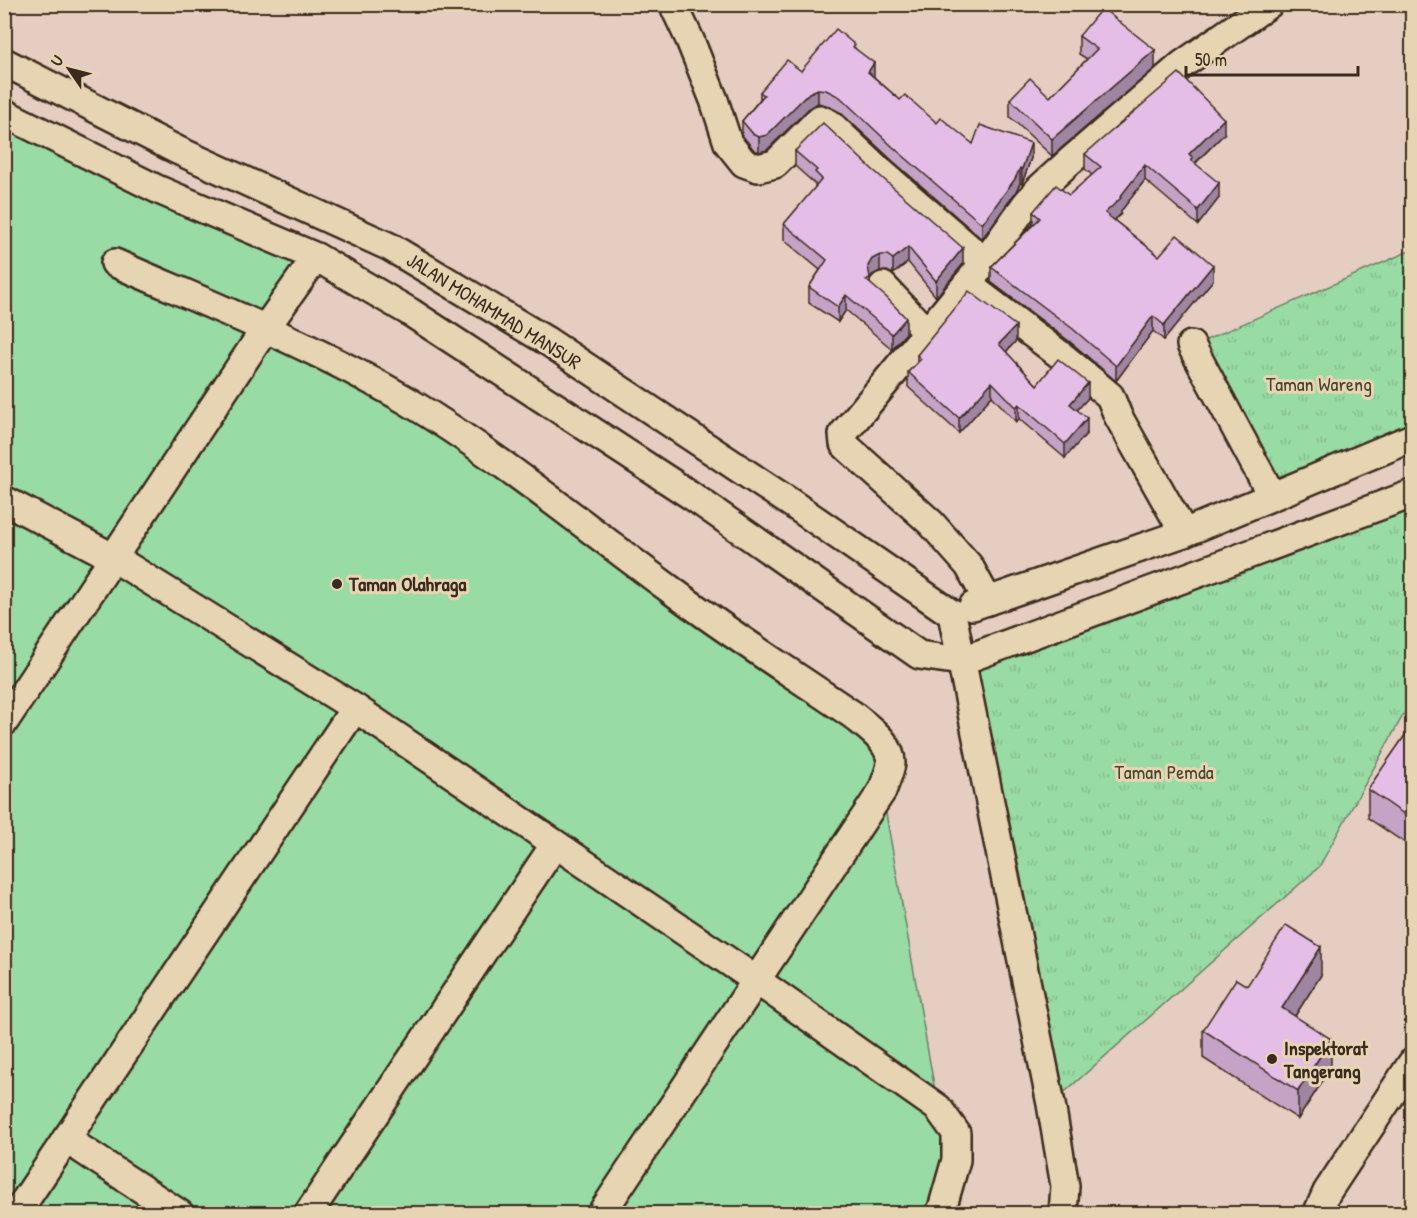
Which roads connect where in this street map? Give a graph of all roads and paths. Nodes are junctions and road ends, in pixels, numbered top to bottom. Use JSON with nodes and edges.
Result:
{"nodes":[{"id":1,"x":673,"y":4,"type":"edge"},
{"id":2,"x":1269,"y":4,"type":"edge"},
{"id":3,"x":4,"y":62,"type":"edge"},
{"id":4,"x":4,"y":113,"type":"edge"},
{"id":5,"x":316,"y":257,"type":"junction"},
{"id":6,"x":985,"y":262,"type":"junction"},
{"id":7,"x":116,"y":263,"type":"dead end"},
{"id":8,"x":967,"y":284,"type":"junction"},
{"id":9,"x":883,"y":286,"type":"dead end"},
{"id":10,"x":265,"y":329,"type":"junction"},
{"id":11,"x":927,"y":333,"type":"junction"},
{"id":12,"x":1191,"y":345,"type":"dead end"},
{"id":13,"x":1413,"y":438,"type":"edge"},
{"id":14,"x":1413,"y":494,"type":"edge"},
{"id":15,"x":1272,"y":496,"type":"junction"},
{"id":16,"x":4,"y":500,"type":"edge"},
{"id":17,"x":1184,"y":533,"type":"junction"},
{"id":18,"x":114,"y":558,"type":"junction"},
{"id":19,"x":988,"y":601,"type":"junction"},
{"id":20,"x":952,"y":614,"type":"junction"},
{"id":21,"x":961,"y":661,"type":"junction"},
{"id":22,"x":355,"y":708,"type":"junction"},
{"id":23,"x":4,"y":722,"type":"edge"},
{"id":24,"x":555,"y":844,"type":"junction"},
{"id":25,"x":756,"y":980,"type":"junction"},
{"id":26,"x":1413,"y":1063,"type":"edge"},
{"id":27,"x":66,"y":1139,"type":"junction"},
{"id":28,"x":16,"y":1214,"type":"edge"},
{"id":29,"x":180,"y":1214,"type":"edge"},
{"id":30,"x":308,"y":1214,"type":"edge"},
{"id":31,"x":601,"y":1214,"type":"edge"},
{"id":32,"x":939,"y":1214,"type":"edge"},
{"id":33,"x":1063,"y":1214,"type":"edge"},
{"id":34,"x":1317,"y":1214,"type":"edge"}],
"edges":[{"from":1,"to":6,"type":"street"},
{"from":2,"to":6,"type":"street"},
{"from":3,"to":20,"type":"street","name":"JALAN MOHAMMAD MANSUR"},
{"from":4,"to":5,"type":"street"},
{"from":5,"to":10,"type":"street"},
{"from":5,"to":21,"type":"street"},
{"from":6,"to":8,"type":"street"},
{"from":7,"to":10,"type":"street"},
{"from":8,"to":11,"type":"street"},
{"from":8,"to":17,"type":"street"},
{"from":9,"to":11,"type":"street"},
{"from":10,"to":18,"type":"street"},
{"from":10,"to":25,"type":"street"},
{"from":11,"to":19,"type":"street"},
{"from":12,"to":15,"type":"street"},
{"from":13,"to":15,"type":"street"},
{"from":14,"to":21,"type":"street"},
{"from":15,"to":17,"type":"street"},
{"from":16,"to":18,"type":"street"},
{"from":17,"to":19,"type":"street"},
{"from":18,"to":22,"type":"street"},
{"from":18,"to":23,"type":"street"},
{"from":19,"to":20,"type":"street"},
{"from":20,"to":21,"type":"street"},
{"from":21,"to":33,"type":"street"},
{"from":22,"to":24,"type":"street"},
{"from":22,"to":27,"type":"street"},
{"from":24,"to":25,"type":"street"},
{"from":24,"to":30,"type":"street"},
{"from":25,"to":31,"type":"street"},
{"from":25,"to":32,"type":"street"},
{"from":26,"to":34,"type":"street"},
{"from":27,"to":28,"type":"street"},
{"from":27,"to":29,"type":"street"}]}
